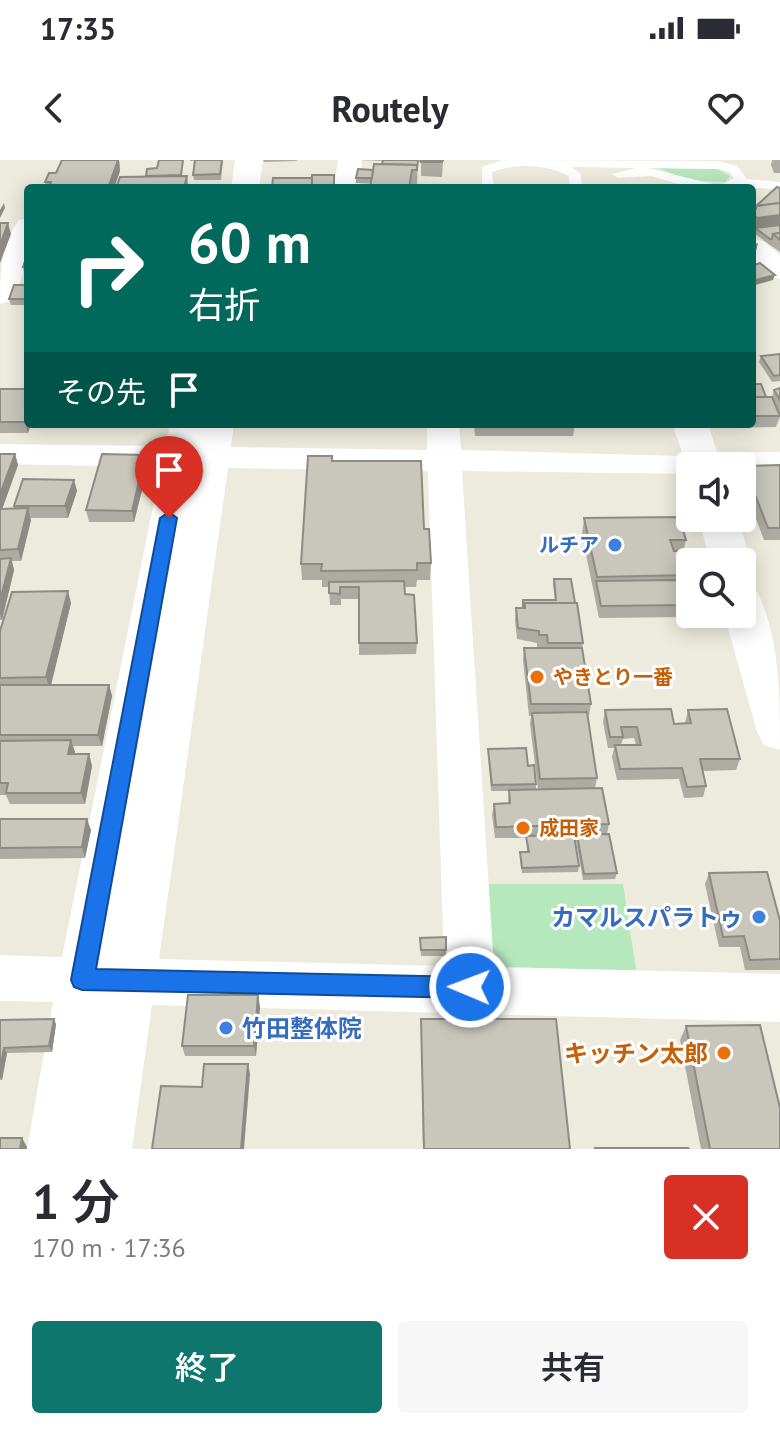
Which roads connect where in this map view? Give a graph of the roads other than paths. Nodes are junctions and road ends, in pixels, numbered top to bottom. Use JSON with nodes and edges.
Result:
{"nodes":[{"id":1,"x":249,"y":160,"type":"edge"},
{"id":2,"x":350,"y":160,"type":"edge"},
{"id":3,"x":552,"y":163,"type":"junction"},
{"id":4,"x":605,"y":166,"type":"junction"},
{"id":5,"x":618,"y":174,"type":"junction"},
{"id":6,"x":739,"y":182,"type":"junction"},
{"id":7,"x":246,"y":184,"type":"edge"},
{"id":8,"x":347,"y":184,"type":"edge"},
{"id":9,"x":488,"y":184,"type":"edge"},
{"id":10,"x":575,"y":184,"type":"edge"},
{"id":11,"x":622,"y":184,"type":"edge"},
{"id":12,"x":693,"y":184,"type":"edge"},
{"id":13,"x":733,"y":184,"type":"edge"},
{"id":14,"x":780,"y":186,"type":"edge"},
{"id":15,"x":0,"y":225,"type":"edge"},
{"id":16,"x":24,"y":226,"type":"edge"},
{"id":17,"x":24,"y":236,"type":"edge"},
{"id":18,"x":756,"y":250,"type":"edge"},
{"id":19,"x":780,"y":270,"type":"edge"},
{"id":20,"x":0,"y":295,"type":"edge"},
{"id":21,"x":691,"y":428,"type":"edge"},
{"id":22,"x":199,"y":440,"type":"edge"},
{"id":23,"x":444,"y":442,"type":"edge"},
{"id":24,"x":699,"y":452,"type":"edge"},
{"id":25,"x":0,"y":454,"type":"edge"},
{"id":26,"x":676,"y":463,"type":"edge"},
{"id":27,"x":756,"y":464,"type":"edge"},
{"id":28,"x":780,"y":464,"type":"edge"},
{"id":29,"x":750,"y":628,"type":"edge"},
{"id":30,"x":780,"y":732,"type":"edge"},
{"id":31,"x":0,"y":978,"type":"edge"},
{"id":32,"x":106,"y":980,"type":"junction"},
{"id":33,"x":470,"y":987,"type":"junction"},
{"id":34,"x":780,"y":998,"type":"edge"},
{"id":35,"x":55,"y":1149,"type":"edge"},
{"id":36,"x":104,"y":1149,"type":"edge"}],
"edges":[{"from":1,"to":7,"type":"main road"},
{"from":2,"to":8,"type":"street"},
{"from":3,"to":4,"type":"lane"},
{"from":3,"to":9,"type":"lane"},
{"from":3,"to":10,"type":"lane"},
{"from":4,"to":5,"type":"lane"},
{"from":4,"to":6,"type":"lane"},
{"from":5,"to":11,"type":"lane"},
{"from":5,"to":12,"type":"lane"},
{"from":6,"to":13,"type":"lane"},
{"from":6,"to":14,"type":"lane"},
{"from":15,"to":16,"type":"street"},
{"from":17,"to":20,"type":"street"},
{"from":18,"to":19,"type":"main road"},
{"from":21,"to":24,"type":"main road"},
{"from":22,"to":23,"type":"street"},
{"from":22,"to":25,"type":"street"},
{"from":22,"to":32,"type":"street"},
{"from":23,"to":26,"type":"street"},
{"from":23,"to":33,"type":"street"},
{"from":27,"to":28,"type":"main road"},
{"from":29,"to":30,"type":"main road"},
{"from":31,"to":32,"type":"street"},
{"from":32,"to":33,"type":"street"},
{"from":32,"to":35,"type":"street"},
{"from":32,"to":36,"type":"street"},
{"from":33,"to":34,"type":"street"}]}
